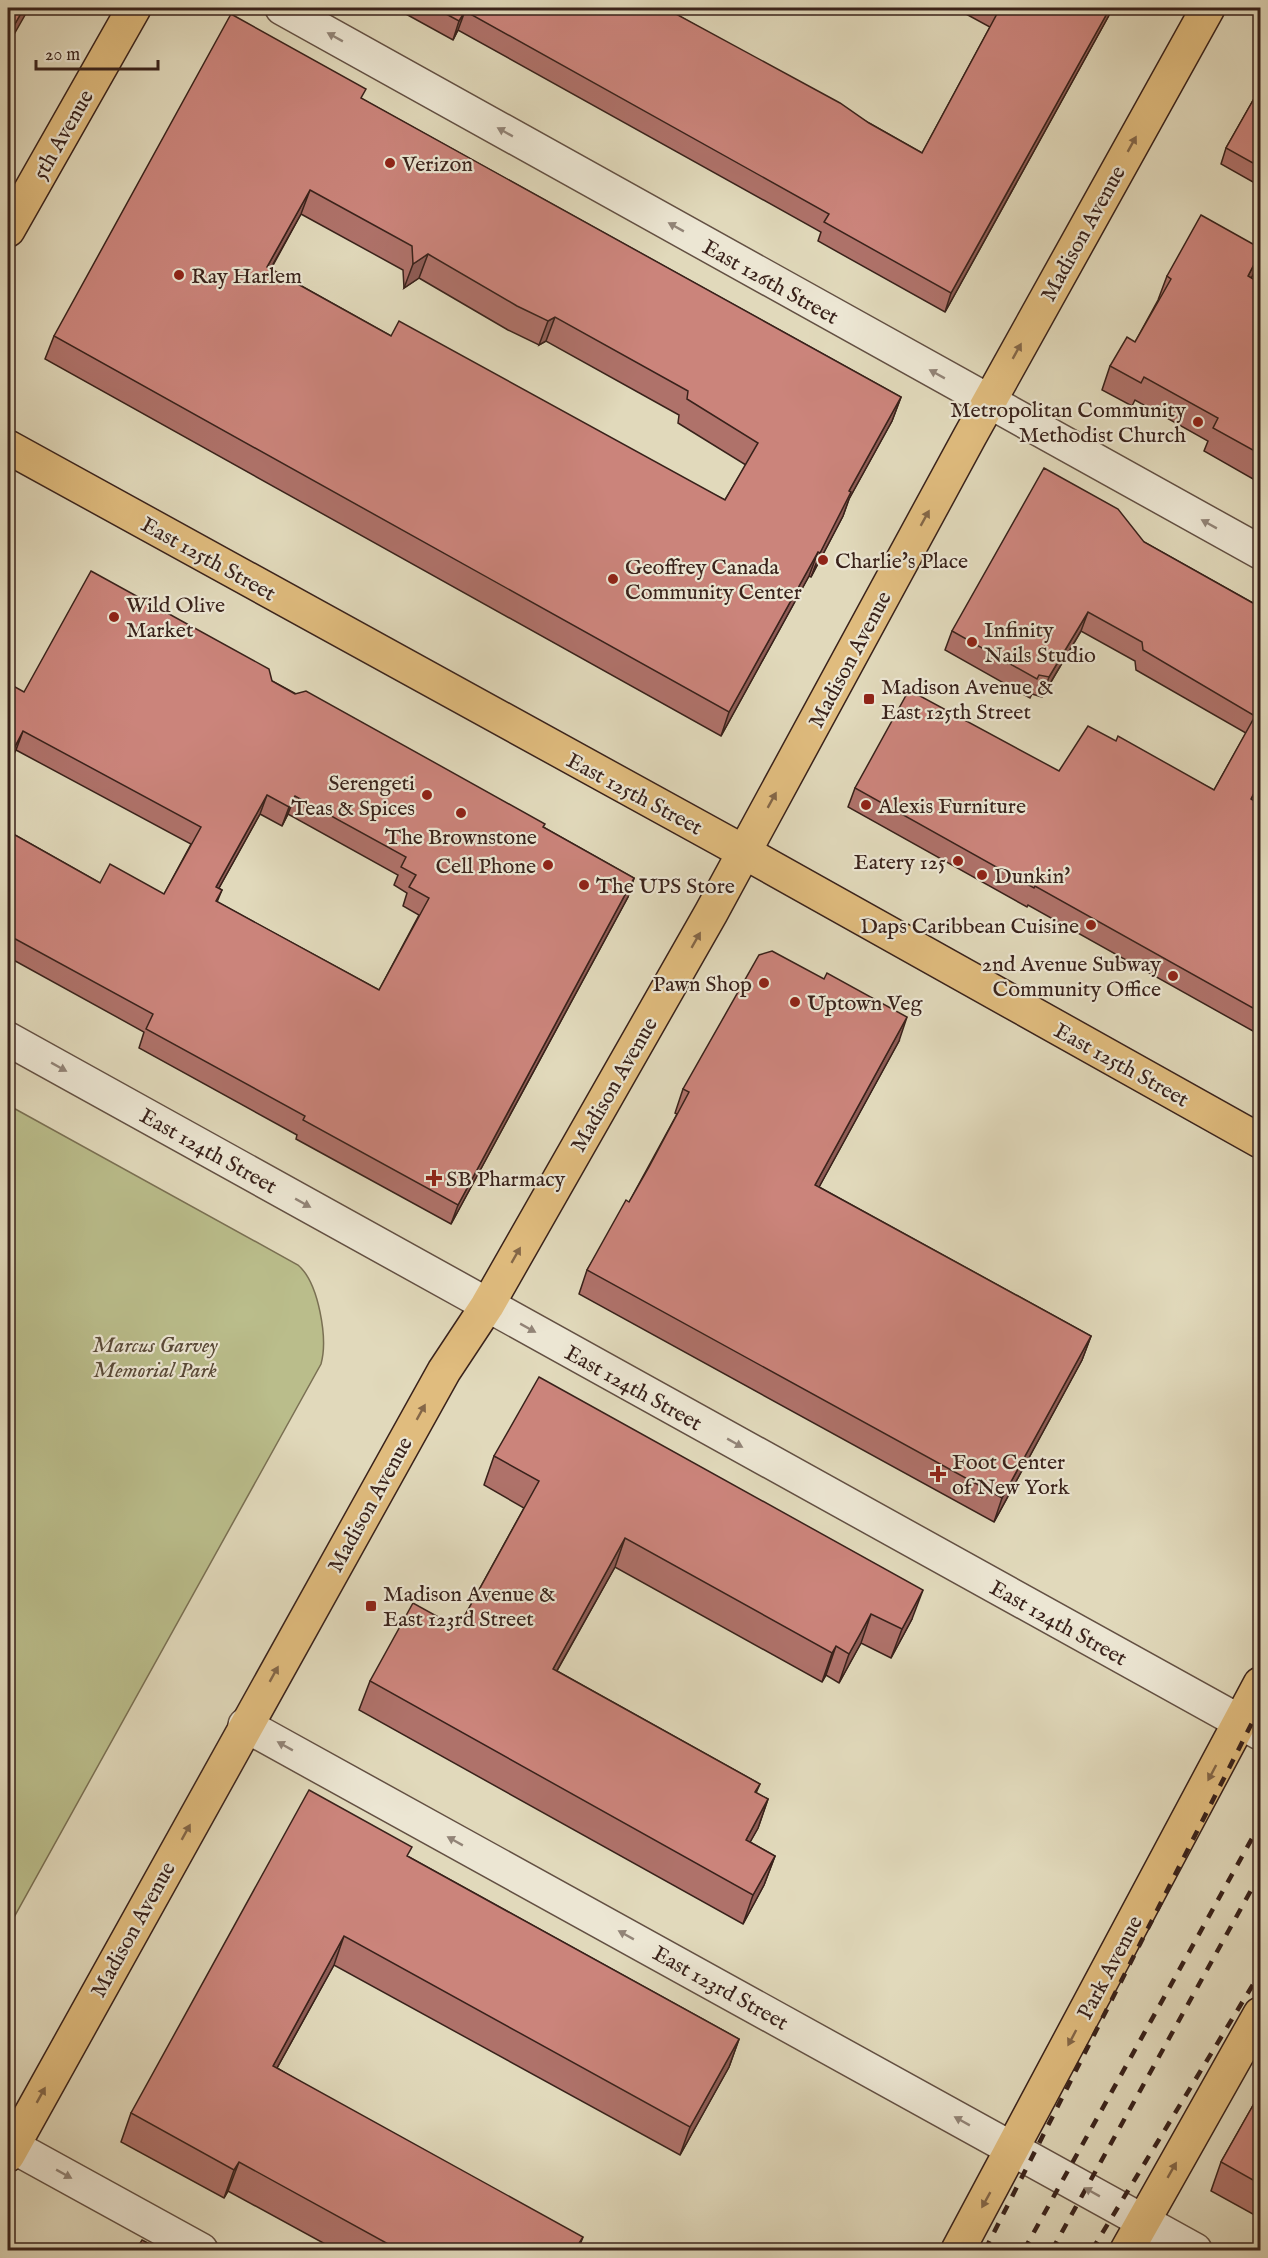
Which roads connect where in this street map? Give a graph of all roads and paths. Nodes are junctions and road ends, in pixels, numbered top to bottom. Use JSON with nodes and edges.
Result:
{"nodes":[{"id":1,"x":134,"y":8,"type":"edge"},
{"id":2,"x":282,"y":8,"type":"edge"},
{"id":3,"x":1208,"y":8,"type":"edge"},
{"id":4,"x":8,"y":230,"type":"edge"},
{"id":5,"x":988,"y":402,"type":"junction"},
{"id":6,"x":8,"y":447,"type":"edge"},
{"id":7,"x":1260,"y":552,"type":"edge"},
{"id":8,"x":744,"y":852,"type":"junction"},
{"id":9,"x":8,"y":1039,"type":"edge"},
{"id":10,"x":1260,"y":1141,"type":"edge"},
{"id":11,"x":487,"y":1306,"type":"junction"},
{"id":12,"x":1260,"y":1684,"type":"edge"},
{"id":13,"x":245,"y":1725,"type":"junction"},
{"id":14,"x":1250,"y":1727,"type":"edge"},
{"id":15,"x":1260,"y":2014,"type":"edge"},
{"id":16,"x":1013,"y":2149,"type":"junction"},
{"id":17,"x":10,"y":2150,"type":"edge"},
{"id":18,"x":1144,"y":2221,"type":"junction"},
{"id":19,"x":201,"y":2250,"type":"edge"},
{"id":20,"x":958,"y":2250,"type":"edge"},
{"id":21,"x":1127,"y":2250,"type":"edge"},
{"id":22,"x":1195,"y":2250,"type":"edge"}],
"edges":[{"from":1,"to":4,"type":"main road","name":"5th Avenue"},
{"from":5,"to":2,"type":"street","name":"East 126th Street","one_way":true},
{"from":5,"to":3,"type":"main road","name":"Madison Avenue","one_way":true},
{"from":7,"to":5,"type":"street","name":"East 126th Street","one_way":true},
{"from":8,"to":5,"type":"main road","name":"Madison Avenue","one_way":true},
{"from":6,"to":8,"type":"main road","name":"East 125th Street"},
{"from":8,"to":10,"type":"main road","name":"East 125th Street"},
{"from":11,"to":8,"type":"main road","name":"Madison Avenue","one_way":true},
{"from":9,"to":11,"type":"street","name":"East 124th Street","one_way":true},
{"from":13,"to":11,"type":"main road","name":"Madison Avenue","one_way":true},
{"from":11,"to":14,"type":"street","name":"East 124th Street","one_way":true},
{"from":12,"to":14,"type":"main road","name":"Park Avenue"},
{"from":16,"to":13,"type":"street","name":"East 123rd Street","one_way":true},
{"from":17,"to":13,"type":"main road","name":"Madison Avenue","one_way":true},
{"from":14,"to":16,"type":"main road","name":"Park Avenue","one_way":true},
{"from":18,"to":15,"type":"main road","one_way":true},
{"from":18,"to":16,"type":"street","name":"East 123rd Street","one_way":true},
{"from":16,"to":20,"type":"main road","name":"Park Avenue","one_way":true},
{"from":17,"to":19,"type":"street","one_way":true},
{"from":18,"to":21,"type":"main road"},
{"from":18,"to":22,"type":"street","name":"East 123rd Street"}]}
